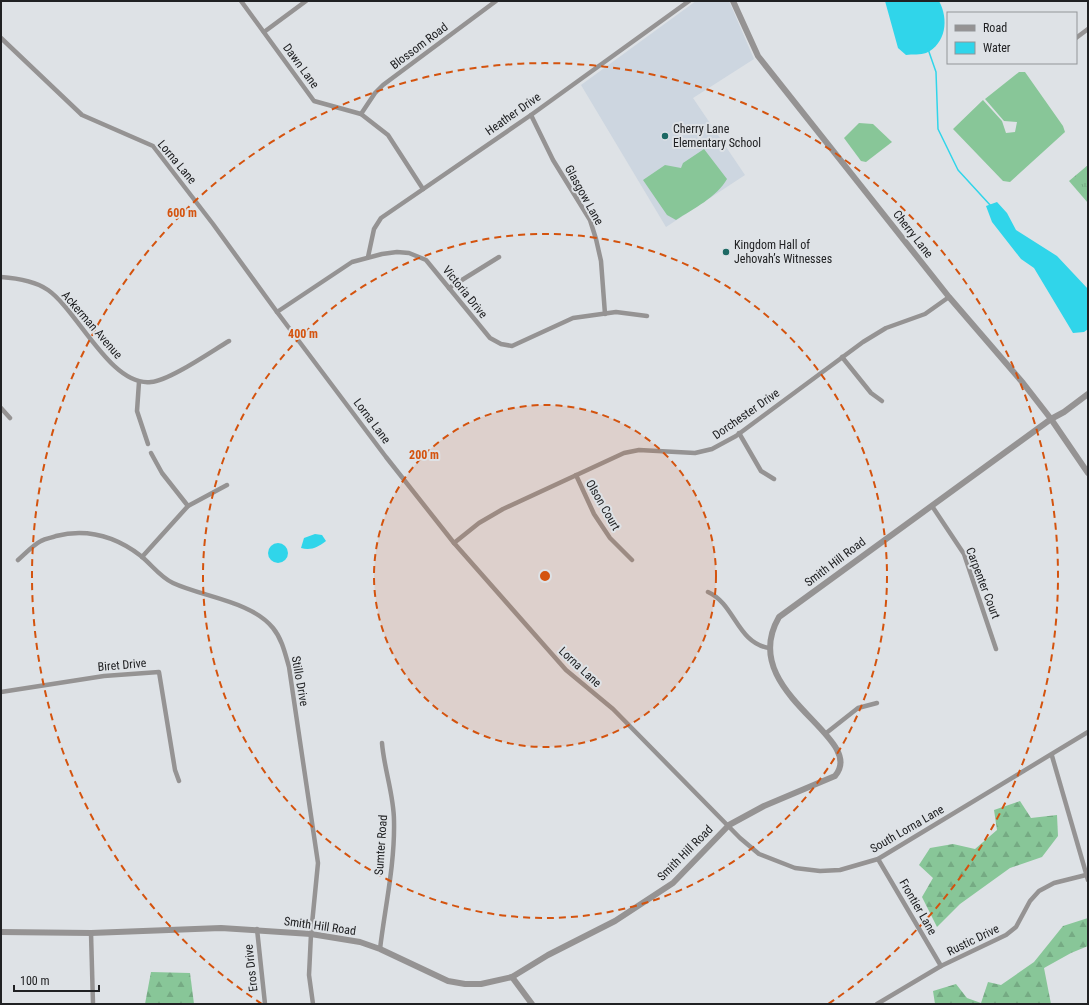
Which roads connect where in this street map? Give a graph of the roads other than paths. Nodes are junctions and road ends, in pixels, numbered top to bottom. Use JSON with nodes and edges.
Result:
{"nodes":[{"id":1,"x":241,"y":1,"type":"edge"},
{"id":2,"x":306,"y":1,"type":"edge"},
{"id":3,"x":496,"y":1,"type":"edge"},
{"id":4,"x":689,"y":1,"type":"edge"},
{"id":5,"x":733,"y":1,"type":"edge"},
{"id":6,"x":1088,"y":29,"type":"edge"},
{"id":7,"x":264,"y":32,"type":"junction"},
{"id":8,"x":1077,"y":37,"type":"edge"},
{"id":9,"x":1,"y":38,"type":"edge"},
{"id":10,"x":360,"y":114,"type":"junction"},
{"id":11,"x":531,"y":115,"type":"junction"},
{"id":12,"x":423,"y":188,"type":"junction"},
{"id":13,"x":368,"y":257,"type":"junction"},
{"id":14,"x":499,"y":257,"type":"dead end"},
{"id":15,"x":1,"y":277,"type":"edge"},
{"id":16,"x":449,"y":288,"type":"junction"},
{"id":17,"x":949,"y":297,"type":"junction"},
{"id":18,"x":277,"y":312,"type":"junction"},
{"id":19,"x":605,"y":314,"type":"junction"},
{"id":20,"x":647,"y":316,"type":"dead end"},
{"id":21,"x":229,"y":341,"type":"dead end"},
{"id":22,"x":842,"y":357,"type":"junction"},
{"id":23,"x":139,"y":382,"type":"junction"},
{"id":24,"x":1088,"y":394,"type":"edge"},
{"id":25,"x":882,"y":401,"type":"dead end"},
{"id":26,"x":1,"y":408,"type":"edge"},
{"id":27,"x":10,"y":418,"type":"dead end"},
{"id":28,"x":1051,"y":419,"type":"junction"},
{"id":29,"x":739,"y":433,"type":"junction"},
{"id":30,"x":148,"y":444,"type":"dead end"},
{"id":31,"x":151,"y":453,"type":"dead end"},
{"id":32,"x":1088,"y":473,"type":"edge"},
{"id":33,"x":576,"y":475,"type":"junction"},
{"id":34,"x":774,"y":479,"type":"dead end"},
{"id":35,"x":227,"y":485,"type":"dead end"},
{"id":36,"x":188,"y":506,"type":"junction"},
{"id":37,"x":932,"y":506,"type":"junction"},
{"id":38,"x":454,"y":543,"type":"junction"},
{"id":39,"x":142,"y":557,"type":"junction"},
{"id":40,"x":18,"y":560,"type":"dead end"},
{"id":41,"x":632,"y":560,"type":"dead end"},
{"id":42,"x":708,"y":592,"type":"dead end"},
{"id":43,"x":769,"y":648,"type":"junction"},
{"id":44,"x":996,"y":649,"type":"dead end"},
{"id":45,"x":1,"y":692,"type":"edge"},
{"id":46,"x":877,"y":703,"type":"dead end"},
{"id":47,"x":1088,"y":732,"type":"edge"},
{"id":48,"x":825,"y":734,"type":"junction"},
{"id":49,"x":382,"y":743,"type":"dead end"},
{"id":50,"x":1052,"y":756,"type":"junction"},
{"id":51,"x":179,"y":781,"type":"dead end"},
{"id":52,"x":729,"y":825,"type":"junction"},
{"id":53,"x":878,"y":859,"type":"junction"},
{"id":54,"x":1087,"y":878,"type":"edge"},
{"id":55,"x":257,"y":929,"type":"junction"},
{"id":56,"x":1,"y":932,"type":"edge"},
{"id":57,"x":91,"y":933,"type":"junction"},
{"id":58,"x":311,"y":934,"type":"junction"},
{"id":59,"x":380,"y":949,"type":"junction"},
{"id":60,"x":941,"y":966,"type":"junction"},
{"id":61,"x":512,"y":977,"type":"junction"},
{"id":62,"x":884,"y":1002,"type":"edge"},
{"id":63,"x":93,"y":1004,"type":"edge"},
{"id":64,"x":265,"y":1004,"type":"edge"},
{"id":65,"x":313,"y":1004,"type":"edge"},
{"id":66,"x":532,"y":1004,"type":"edge"},
{"id":67,"x":877,"y":1004,"type":"edge"}],
"edges":[{"from":1,"to":7,"type":"street","name":"Dawn Lane"},
{"from":2,"to":7,"type":"street"},
{"from":3,"to":10,"type":"street","name":"Blossom Road"},
{"from":4,"to":11,"type":"street","name":"Heather Drive"},
{"from":5,"to":17,"type":"street","name":"Cherry Lane"},
{"from":6,"to":8,"type":"street"},
{"from":7,"to":10,"type":"street","name":"Dawn Lane"},
{"from":9,"to":18,"type":"street","name":"Lorna Lane"},
{"from":10,"to":12,"type":"street","name":"Dawn Lane"},
{"from":11,"to":12,"type":"street","name":"Heather Drive"},
{"from":11,"to":19,"type":"street","name":"Glasgow Lane"},
{"from":12,"to":13,"type":"street","name":"Heather Drive"},
{"from":13,"to":16,"type":"street","name":"Victoria Drive"},
{"from":13,"to":18,"type":"street","name":"Victoria Drive"},
{"from":14,"to":16,"type":"street"},
{"from":15,"to":23,"type":"street","name":"Ackerman Avenue"},
{"from":16,"to":19,"type":"street","name":"Victoria Drive"},
{"from":17,"to":22,"type":"street","name":"Dorchester Drive"},
{"from":17,"to":28,"type":"street","name":"Cherry Lane"},
{"from":18,"to":38,"type":"street","name":"Lorna Lane"},
{"from":19,"to":20,"type":"street","name":"Victoria Drive"},
{"from":21,"to":23,"type":"street"},
{"from":22,"to":25,"type":"street"},
{"from":22,"to":29,"type":"street","name":"Dorchester Drive"},
{"from":23,"to":30,"type":"street"},
{"from":24,"to":28,"type":"street","name":"Smith Hill Road"},
{"from":26,"to":27,"type":"street"},
{"from":28,"to":32,"type":"street","name":"Cherry Lane"},
{"from":28,"to":37,"type":"street","name":"Smith Hill Road"},
{"from":29,"to":33,"type":"street","name":"Dorchester Drive"},
{"from":29,"to":34,"type":"street"},
{"from":31,"to":36,"type":"street"},
{"from":33,"to":38,"type":"street","name":"Dorchester Drive"},
{"from":33,"to":41,"type":"street","name":"Olson Court"},
{"from":35,"to":36,"type":"street"},
{"from":36,"to":39,"type":"street"},
{"from":37,"to":43,"type":"street","name":"Smith Hill Road"},
{"from":37,"to":44,"type":"street","name":"Carpenter Court"},
{"from":38,"to":52,"type":"street","name":"Lorna Lane"},
{"from":39,"to":40,"type":"street","name":"Stillo Drive"},
{"from":39,"to":58,"type":"street","name":"Stillo Drive"},
{"from":42,"to":43,"type":"street"},
{"from":43,"to":48,"type":"street","name":"Smith Hill Road"},
{"from":45,"to":51,"type":"street","name":"Biret Drive"},
{"from":46,"to":48,"type":"street"},
{"from":47,"to":50,"type":"street","name":"South Lorna Lane"},
{"from":48,"to":52,"type":"street","name":"Smith Hill Road"},
{"from":49,"to":59,"type":"street","name":"Sumter Road"},
{"from":50,"to":53,"type":"street","name":"South Lorna Lane"},
{"from":50,"to":54,"type":"street"},
{"from":52,"to":53,"type":"street","name":"South Lorna Lane"},
{"from":52,"to":61,"type":"street","name":"Smith Hill Road"},
{"from":53,"to":60,"type":"street","name":"Frontier Lane"},
{"from":54,"to":60,"type":"street","name":"Rustic Drive"},
{"from":55,"to":57,"type":"street","name":"Smith Hill Road"},
{"from":55,"to":58,"type":"street","name":"Smith Hill Road"},
{"from":55,"to":64,"type":"street","name":"Eros Drive"},
{"from":56,"to":57,"type":"street","name":"Smith Hill Road"},
{"from":57,"to":63,"type":"street"},
{"from":58,"to":59,"type":"street","name":"Smith Hill Road"},
{"from":58,"to":65,"type":"street","name":"Stillo Drive"},
{"from":59,"to":61,"type":"street","name":"Smith Hill Road"},
{"from":60,"to":62,"type":"street","name":"Rustic Drive"},
{"from":61,"to":66,"type":"street"},
{"from":62,"to":67,"type":"street","name":"Rustic Drive"}]}
